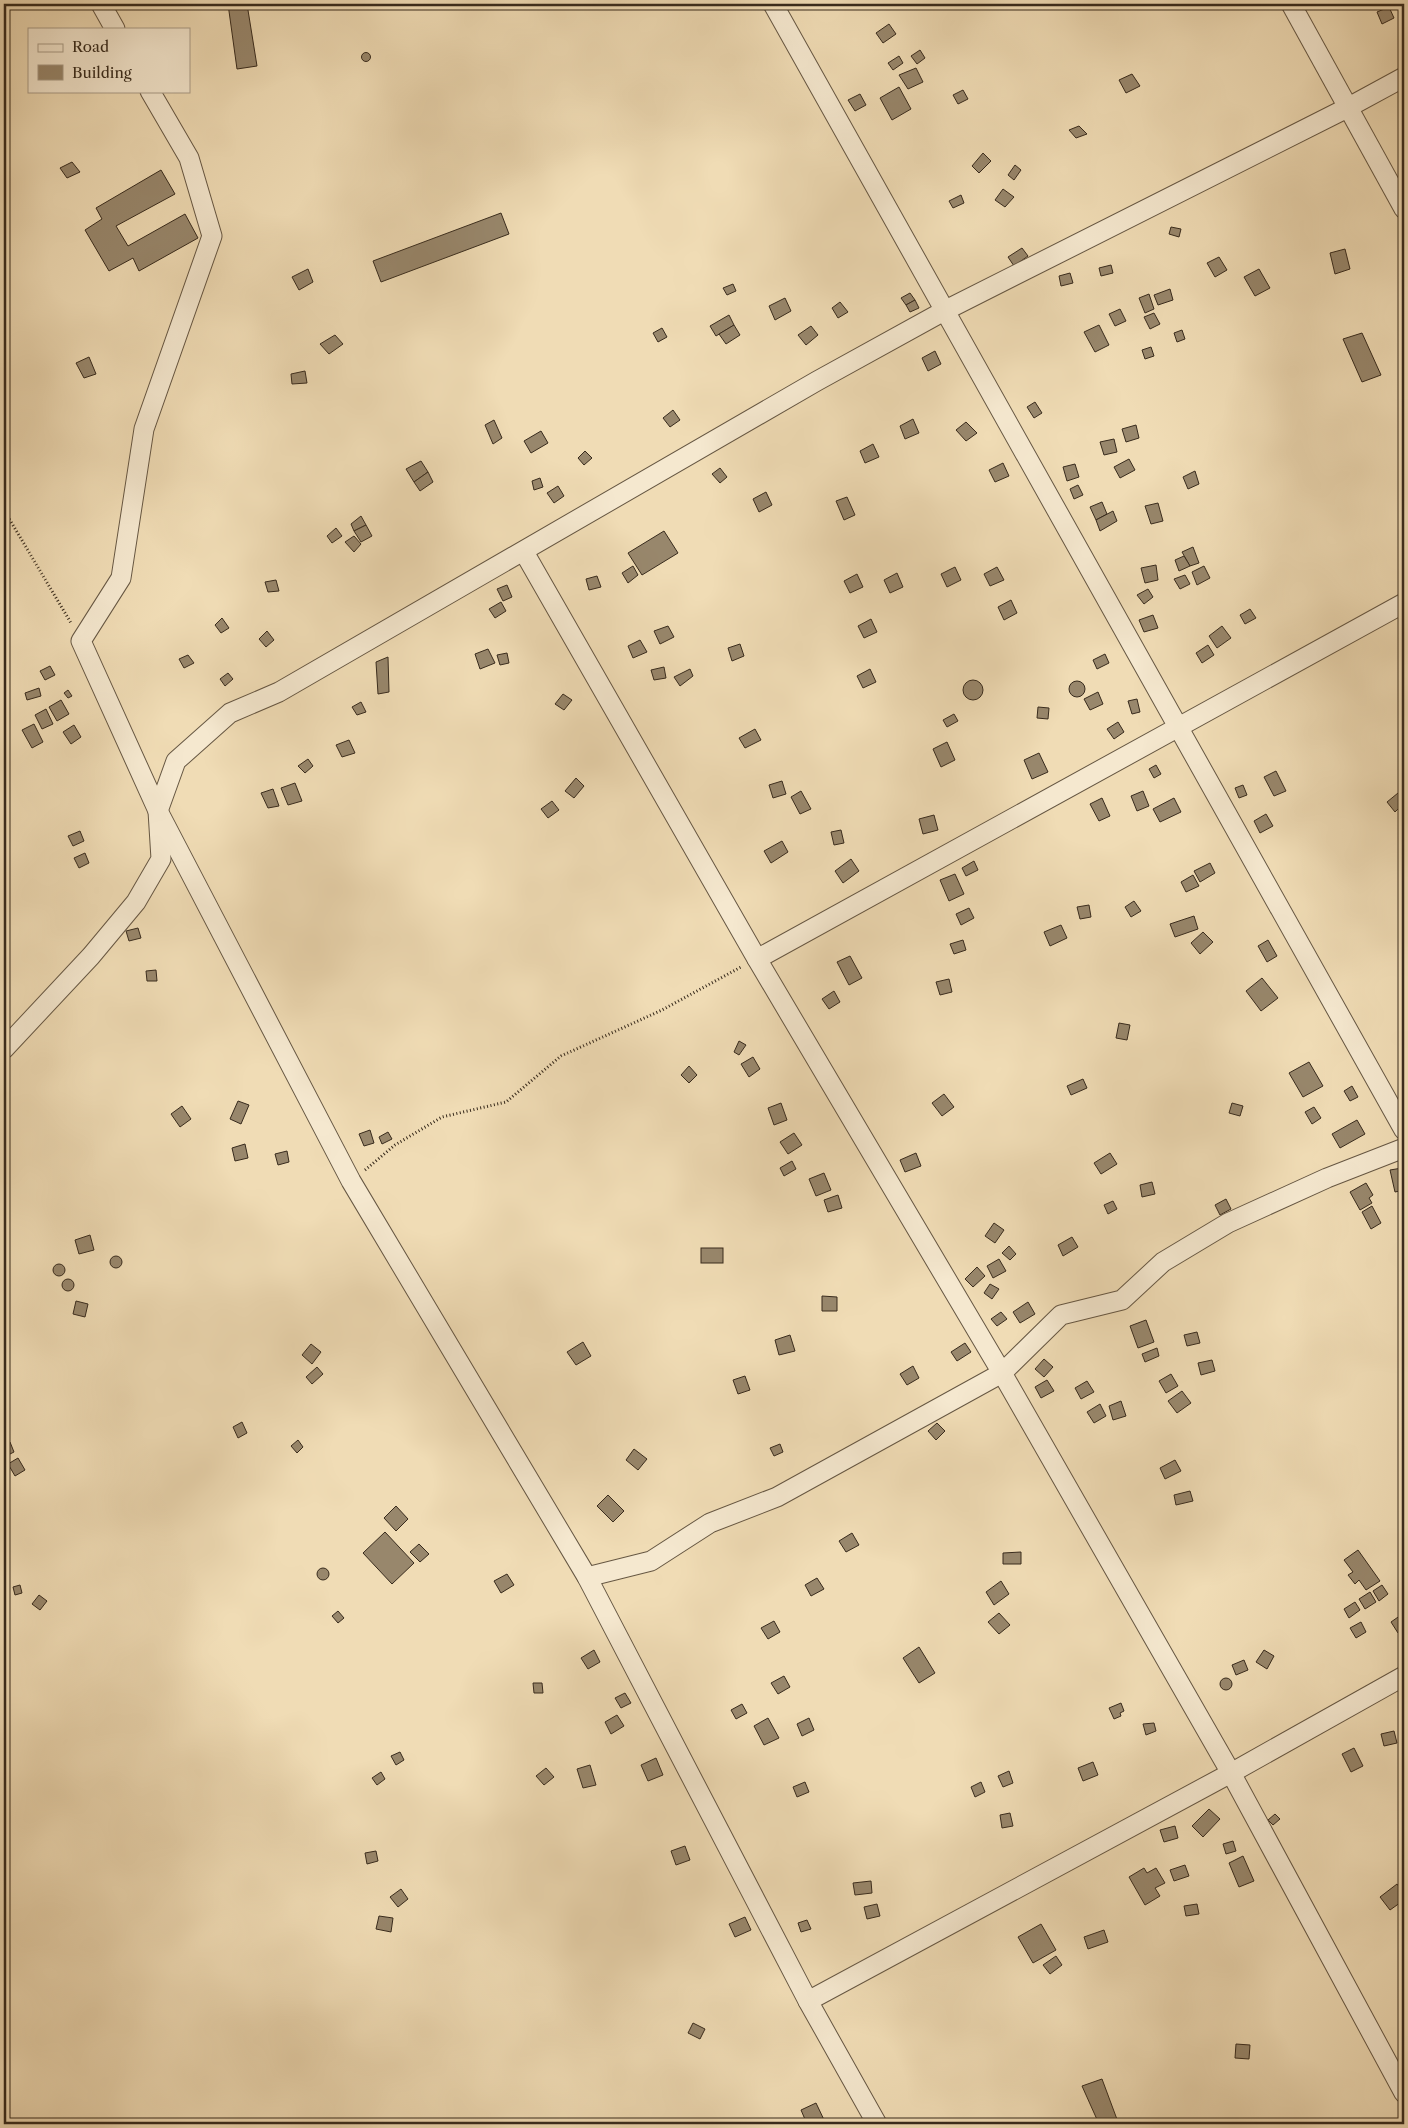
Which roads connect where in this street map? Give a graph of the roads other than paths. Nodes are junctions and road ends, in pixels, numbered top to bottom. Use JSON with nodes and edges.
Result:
{"nodes":[{"id":1,"x":100,"y":4,"type":"edge"},
{"id":2,"x":773,"y":4,"type":"edge"},
{"id":3,"x":1291,"y":4,"type":"edge"},
{"id":4,"x":114,"y":28,"type":"edge"},
{"id":5,"x":1404,"y":77,"type":"edge"},
{"id":6,"x":151,"y":92,"type":"edge"},
{"id":7,"x":1347,"y":108,"type":"junction"},
{"id":8,"x":1404,"y":209,"type":"edge"},
{"id":9,"x":944,"y":310,"type":"junction"},
{"id":10,"x":524,"y":552,"type":"junction"},
{"id":11,"x":1404,"y":603,"type":"edge"},
{"id":12,"x":1178,"y":727,"type":"junction"},
{"id":13,"x":158,"y":811,"type":"junction"},
{"id":14,"x":756,"y":959,"type":"junction"},
{"id":15,"x":4,"y":1049,"type":"edge"},
{"id":16,"x":1404,"y":1130,"type":"edge"},
{"id":17,"x":1404,"y":1148,"type":"edge"},
{"id":18,"x":1002,"y":1373,"type":"junction"},
{"id":19,"x":587,"y":1578,"type":"junction"},
{"id":20,"x":1404,"y":1676,"type":"edge"},
{"id":21,"x":1231,"y":1773,"type":"junction"},
{"id":22,"x":808,"y":2000,"type":"junction"},
{"id":23,"x":1404,"y":2093,"type":"edge"},
{"id":24,"x":877,"y":2124,"type":"edge"}],
"edges":[{"from":1,"to":4,"type":"street"},
{"from":2,"to":9,"type":"street"},
{"from":3,"to":7,"type":"street"},
{"from":5,"to":7,"type":"street"},
{"from":6,"to":13,"type":"street"},
{"from":7,"to":8,"type":"street"},
{"from":7,"to":9,"type":"street"},
{"from":9,"to":10,"type":"street"},
{"from":9,"to":12,"type":"street"},
{"from":10,"to":13,"type":"street"},
{"from":10,"to":14,"type":"street"},
{"from":11,"to":12,"type":"street"},
{"from":12,"to":14,"type":"street"},
{"from":12,"to":16,"type":"street"},
{"from":13,"to":15,"type":"street"},
{"from":13,"to":19,"type":"street"},
{"from":14,"to":18,"type":"street"},
{"from":17,"to":18,"type":"street"},
{"from":18,"to":19,"type":"street"},
{"from":18,"to":21,"type":"street"},
{"from":19,"to":22,"type":"street"},
{"from":20,"to":21,"type":"street"},
{"from":21,"to":22,"type":"street"},
{"from":21,"to":23,"type":"street"},
{"from":22,"to":24,"type":"street"}]}
